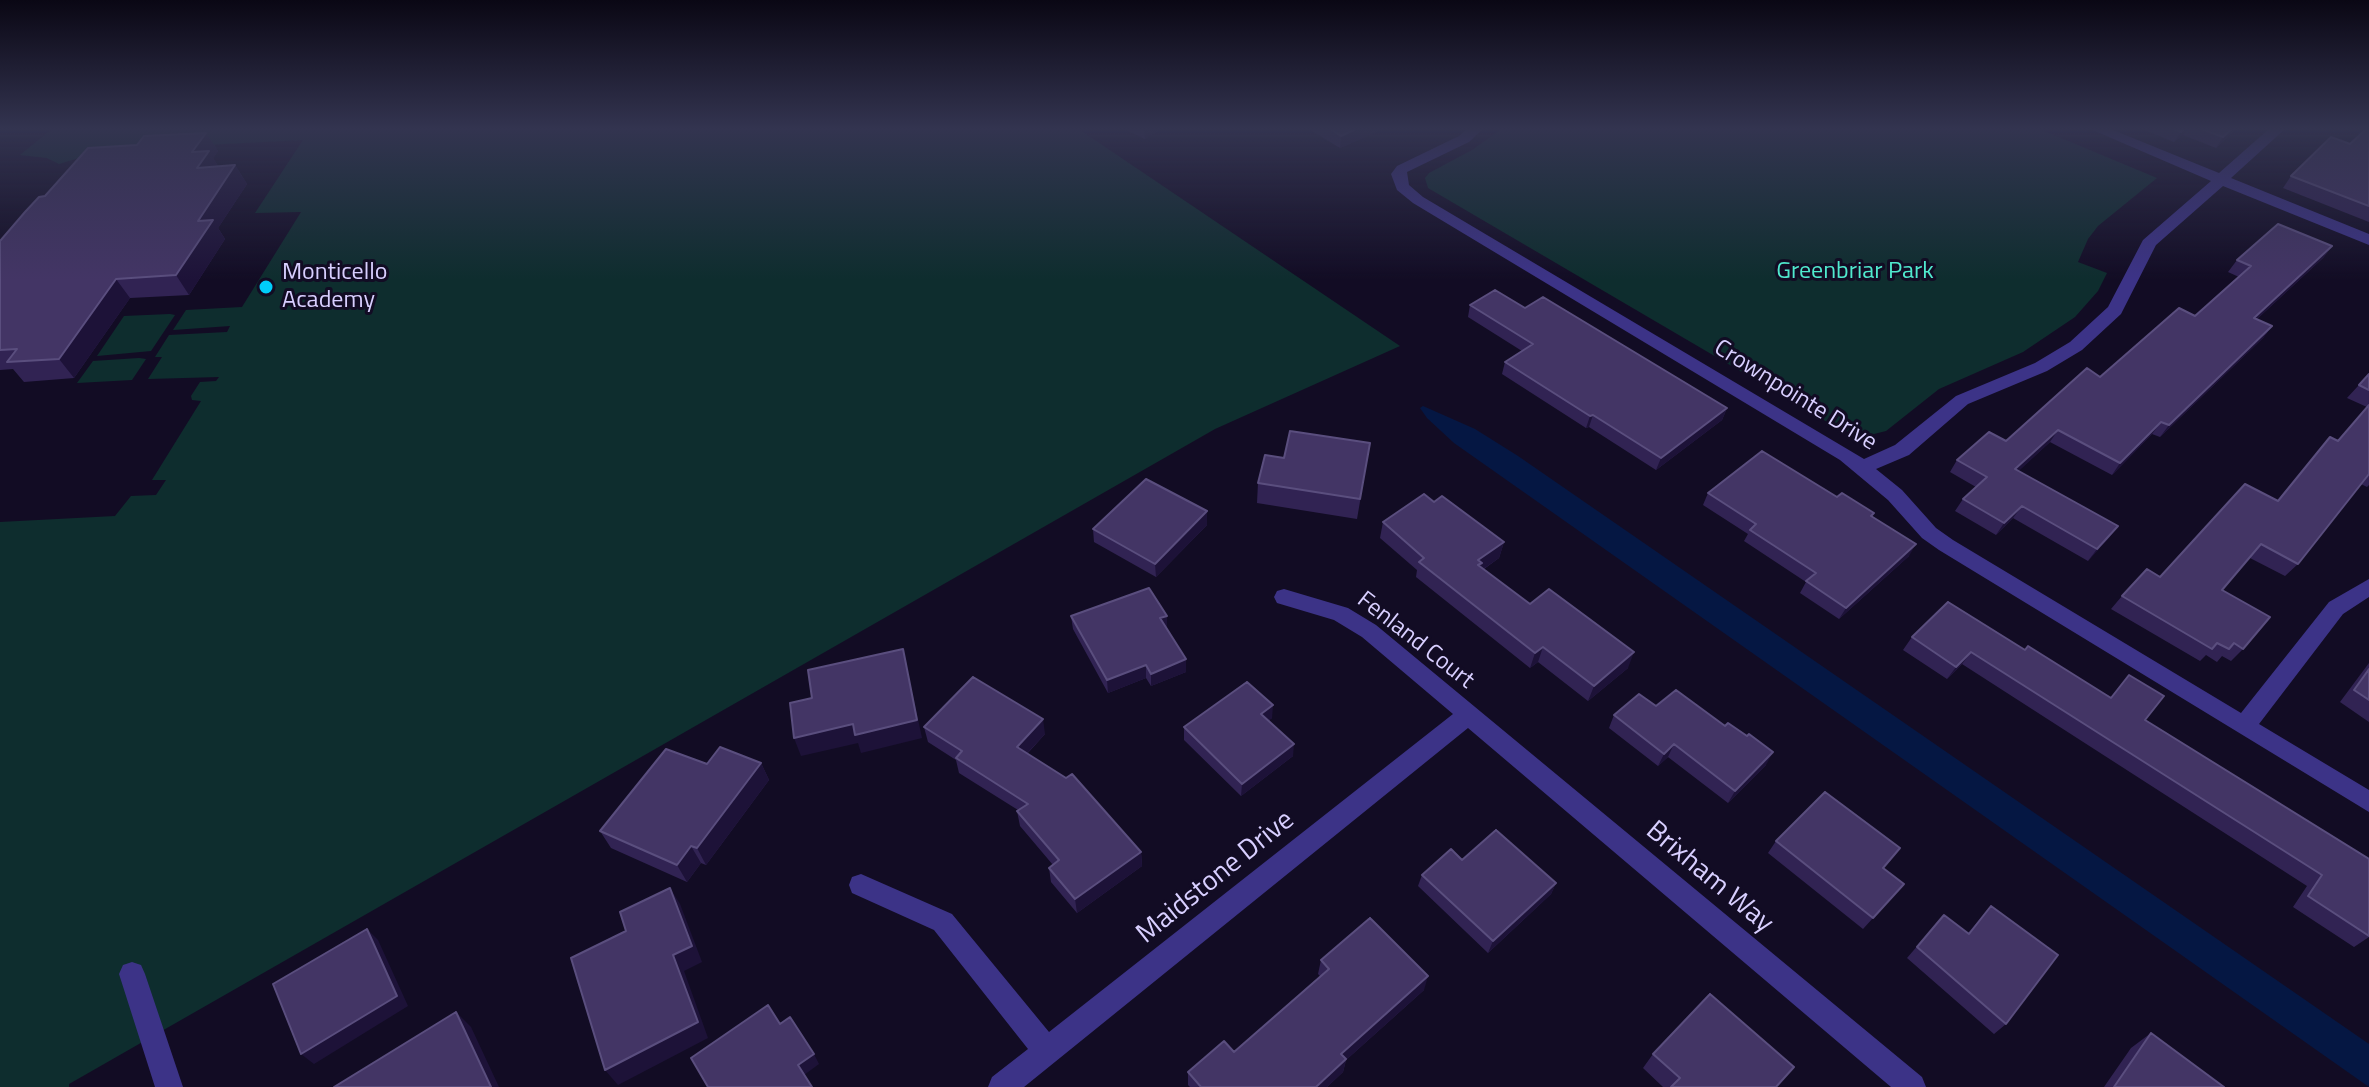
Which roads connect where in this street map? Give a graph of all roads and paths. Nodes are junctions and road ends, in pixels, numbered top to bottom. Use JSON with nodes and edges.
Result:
{"nodes":[{"id":1,"x":1399,"y":179,"type":"edge"},
{"id":2,"x":2218,"y":179,"type":"edge"},
{"id":3,"x":2221,"y":180,"type":"junction"},
{"id":4,"x":2369,"y":240,"type":"edge"},
{"id":5,"x":1864,"y":467,"type":"junction"},
{"id":6,"x":2369,"y":587,"type":"edge"},
{"id":7,"x":1284,"y":597,"type":"dead end"},
{"id":8,"x":1468,"y":715,"type":"junction"},
{"id":9,"x":2244,"y":726,"type":"junction"},
{"id":10,"x":2369,"y":802,"type":"edge"},
{"id":11,"x":861,"y":885,"type":"dead end"},
{"id":12,"x":132,"y":974,"type":"dead end"},
{"id":13,"x":1047,"y":1051,"type":"junction"},
{"id":14,"x":169,"y":1087,"type":"edge"},
{"id":15,"x":1002,"y":1087,"type":"edge"},
{"id":16,"x":1912,"y":1087,"type":"edge"}],
"edges":[{"from":1,"to":5,"type":"street","name":"Crownpointe Drive"},
{"from":2,"to":3,"type":"street"},
{"from":3,"to":4,"type":"street"},
{"from":3,"to":5,"type":"street"},
{"from":5,"to":9,"type":"street","name":"Crownpointe Drive"},
{"from":6,"to":9,"type":"street"},
{"from":7,"to":8,"type":"street","name":"Fenland Court"},
{"from":8,"to":13,"type":"street","name":"Maidstone Drive"},
{"from":8,"to":16,"type":"street","name":"Brixham Way"},
{"from":9,"to":10,"type":"street","name":"Crownpointe Drive"},
{"from":11,"to":13,"type":"street"},
{"from":12,"to":14,"type":"street"},
{"from":13,"to":15,"type":"street","name":"Maidstone Drive"}]}
